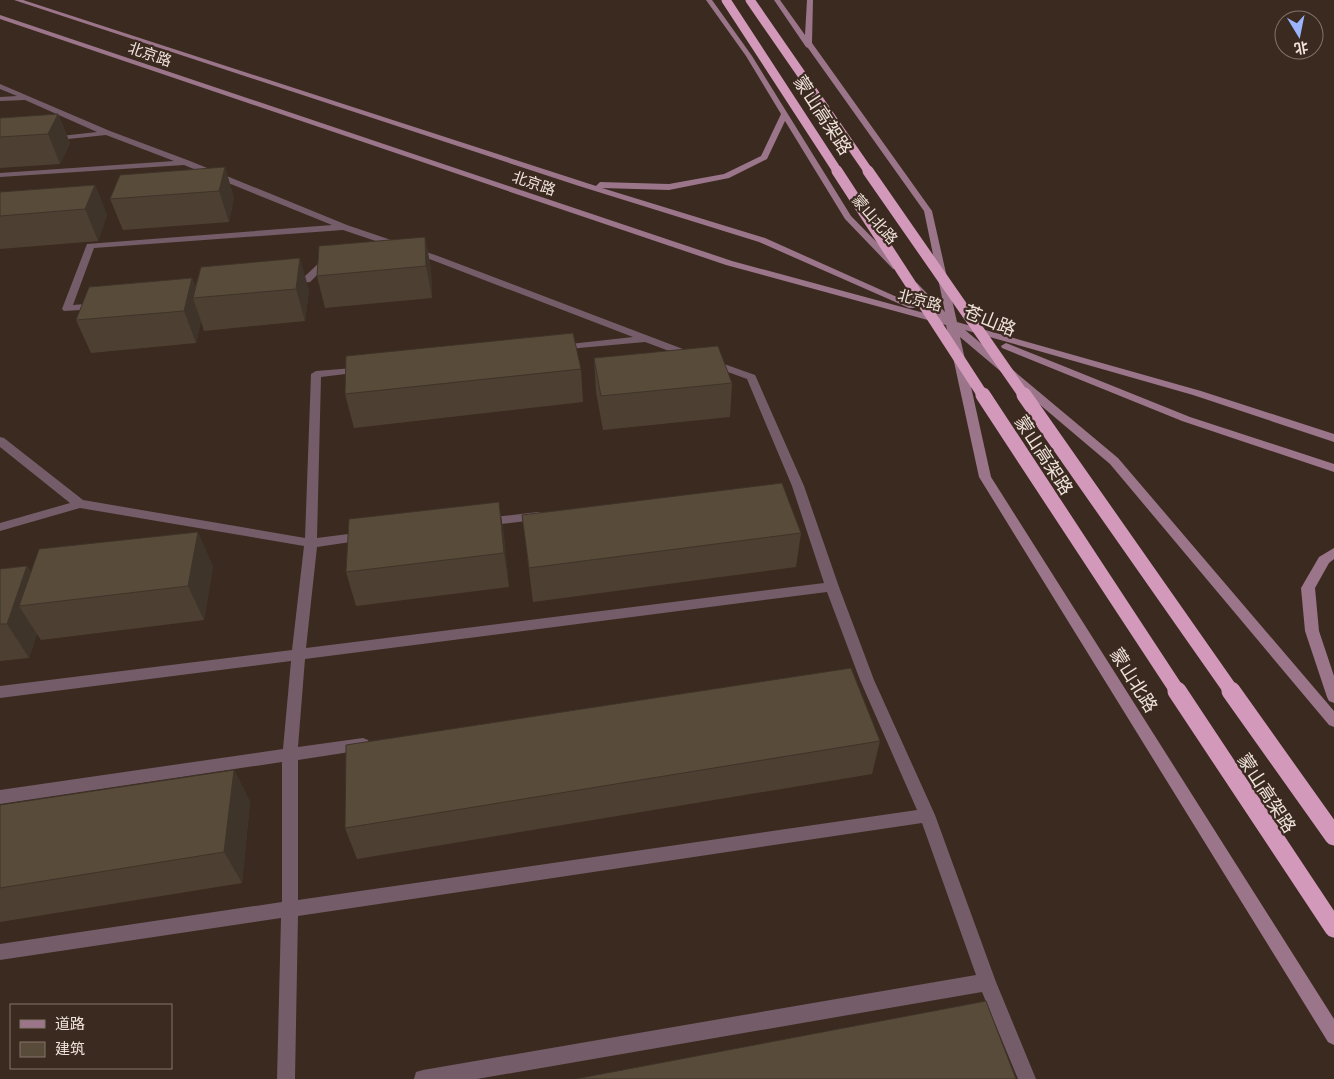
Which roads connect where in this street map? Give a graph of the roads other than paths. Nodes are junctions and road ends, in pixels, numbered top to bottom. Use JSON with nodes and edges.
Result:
{"nodes":[{"id":1,"x":17,"y":0,"type":"edge"},
{"id":2,"x":709,"y":0,"type":"edge"},
{"id":3,"x":726,"y":0,"type":"edge"},
{"id":4,"x":750,"y":0,"type":"edge"},
{"id":5,"x":777,"y":0,"type":"edge"},
{"id":6,"x":810,"y":0,"type":"edge"},
{"id":7,"x":0,"y":17,"type":"edge"},
{"id":8,"x":808,"y":46,"type":"junction"},
{"id":9,"x":0,"y":86,"type":"edge"},
{"id":10,"x":25,"y":98,"type":"junction"},
{"id":11,"x":0,"y":100,"type":"edge"},
{"id":12,"x":785,"y":114,"type":"junction"},
{"id":13,"x":107,"y":133,"type":"junction"},
{"id":14,"x":44,"y":140,"type":"edge"},
{"id":15,"x":187,"y":163,"type":"junction"},
{"id":16,"x":0,"y":175,"type":"edge"},
{"id":17,"x":582,"y":184,"type":"junction"},
{"id":18,"x":344,"y":226,"type":"junction"},
{"id":19,"x":436,"y":258,"type":"junction"},
{"id":20,"x":407,"y":260,"type":"edge"},
{"id":21,"x":342,"y":263,"type":"edge"},
{"id":22,"x":279,"y":282,"type":"edge"},
{"id":23,"x":107,"y":306,"type":"edge"},
{"id":24,"x":950,"y":322,"type":"junction"},
{"id":25,"x":646,"y":339,"type":"junction"},
{"id":26,"x":549,"y":349,"type":"edge"},
{"id":27,"x":374,"y":368,"type":"edge"},
{"id":28,"x":1334,"y":438,"type":"edge"},
{"id":29,"x":0,"y":441,"type":"edge"},
{"id":30,"x":1334,"y":468,"type":"edge"},
{"id":31,"x":80,"y":504,"type":"junction"},
{"id":32,"x":555,"y":514,"type":"edge"},
{"id":33,"x":477,"y":523,"type":"edge"},
{"id":34,"x":0,"y":527,"type":"edge"},
{"id":35,"x":379,"y":535,"type":"edge"},
{"id":36,"x":311,"y":542,"type":"junction"},
{"id":37,"x":1334,"y":554,"type":"edge"},
{"id":38,"x":832,"y":587,"type":"junction"},
{"id":39,"x":298,"y":656,"type":"junction"},
{"id":40,"x":867,"y":680,"type":"junction"},
{"id":41,"x":847,"y":682,"type":"edge"},
{"id":42,"x":0,"y":692,"type":"edge"},
{"id":43,"x":1334,"y":697,"type":"edge"},
{"id":44,"x":1334,"y":721,"type":"edge"},
{"id":45,"x":378,"y":742,"type":"edge"},
{"id":46,"x":290,"y":753,"type":"junction"},
{"id":47,"x":0,"y":796,"type":"edge"},
{"id":48,"x":927,"y":815,"type":"junction"},
{"id":49,"x":1334,"y":836,"type":"edge"},
{"id":50,"x":290,"y":910,"type":"junction"},
{"id":51,"x":1334,"y":928,"type":"edge"},
{"id":52,"x":0,"y":952,"type":"edge"},
{"id":53,"x":987,"y":982,"type":"junction"},
{"id":54,"x":1334,"y":1036,"type":"edge"},
{"id":55,"x":286,"y":1079,"type":"edge"},
{"id":56,"x":423,"y":1079,"type":"edge"},
{"id":57,"x":1026,"y":1079,"type":"edge"}],
"edges":[{"from":1,"to":17,"type":"main road","name":"北京路"},
{"from":2,"to":12,"type":"main road","name":"蒙山北路"},
{"from":3,"to":51,"type":"highway","name":"蒙山高架路","bridge":true},
{"from":4,"to":49,"type":"highway","name":"蒙山高架路","bridge":true},
{"from":5,"to":8,"type":"main road","name":"蒙山北路"},
{"from":6,"to":8,"type":"main road"},
{"from":7,"to":24,"type":"main road","name":"北京路"},
{"from":8,"to":24,"type":"main road","name":"蒙山北路"},
{"from":9,"to":10,"type":"street"},
{"from":10,"to":11,"type":"street"},
{"from":10,"to":13,"type":"street"},
{"from":12,"to":17,"type":"main road"},
{"from":12,"to":24,"type":"main road","name":"蒙山北路"},
{"from":13,"to":14,"type":"street"},
{"from":13,"to":15,"type":"street"},
{"from":15,"to":16,"type":"street"},
{"from":15,"to":18,"type":"street"},
{"from":17,"to":24,"type":"main road","name":"北京路"},
{"from":18,"to":19,"type":"street"},
{"from":18,"to":23,"type":"street"},
{"from":19,"to":20,"type":"street"},
{"from":19,"to":25,"type":"street"},
{"from":21,"to":22,"type":"street"},
{"from":24,"to":28,"type":"main road","name":"苍山路"},
{"from":24,"to":30,"type":"main road","name":"苍山路"},
{"from":24,"to":44,"type":"main road","name":"蒙山北路"},
{"from":24,"to":54,"type":"main road","name":"蒙山北路"},
{"from":25,"to":26,"type":"street"},
{"from":25,"to":38,"type":"street"},
{"from":27,"to":36,"type":"street"},
{"from":29,"to":31,"type":"street"},
{"from":31,"to":34,"type":"street"},
{"from":31,"to":36,"type":"street"},
{"from":32,"to":33,"type":"street"},
{"from":35,"to":36,"type":"street"},
{"from":36,"to":39,"type":"street"},
{"from":37,"to":43,"type":"main road"},
{"from":38,"to":39,"type":"street"},
{"from":38,"to":40,"type":"street"},
{"from":39,"to":42,"type":"street"},
{"from":39,"to":46,"type":"street"},
{"from":40,"to":41,"type":"street"},
{"from":40,"to":48,"type":"street"},
{"from":45,"to":46,"type":"street"},
{"from":46,"to":47,"type":"street"},
{"from":46,"to":50,"type":"street"},
{"from":48,"to":50,"type":"street"},
{"from":48,"to":53,"type":"street"},
{"from":50,"to":52,"type":"street"},
{"from":50,"to":55,"type":"street"},
{"from":53,"to":56,"type":"street"},
{"from":53,"to":57,"type":"street"}]}
